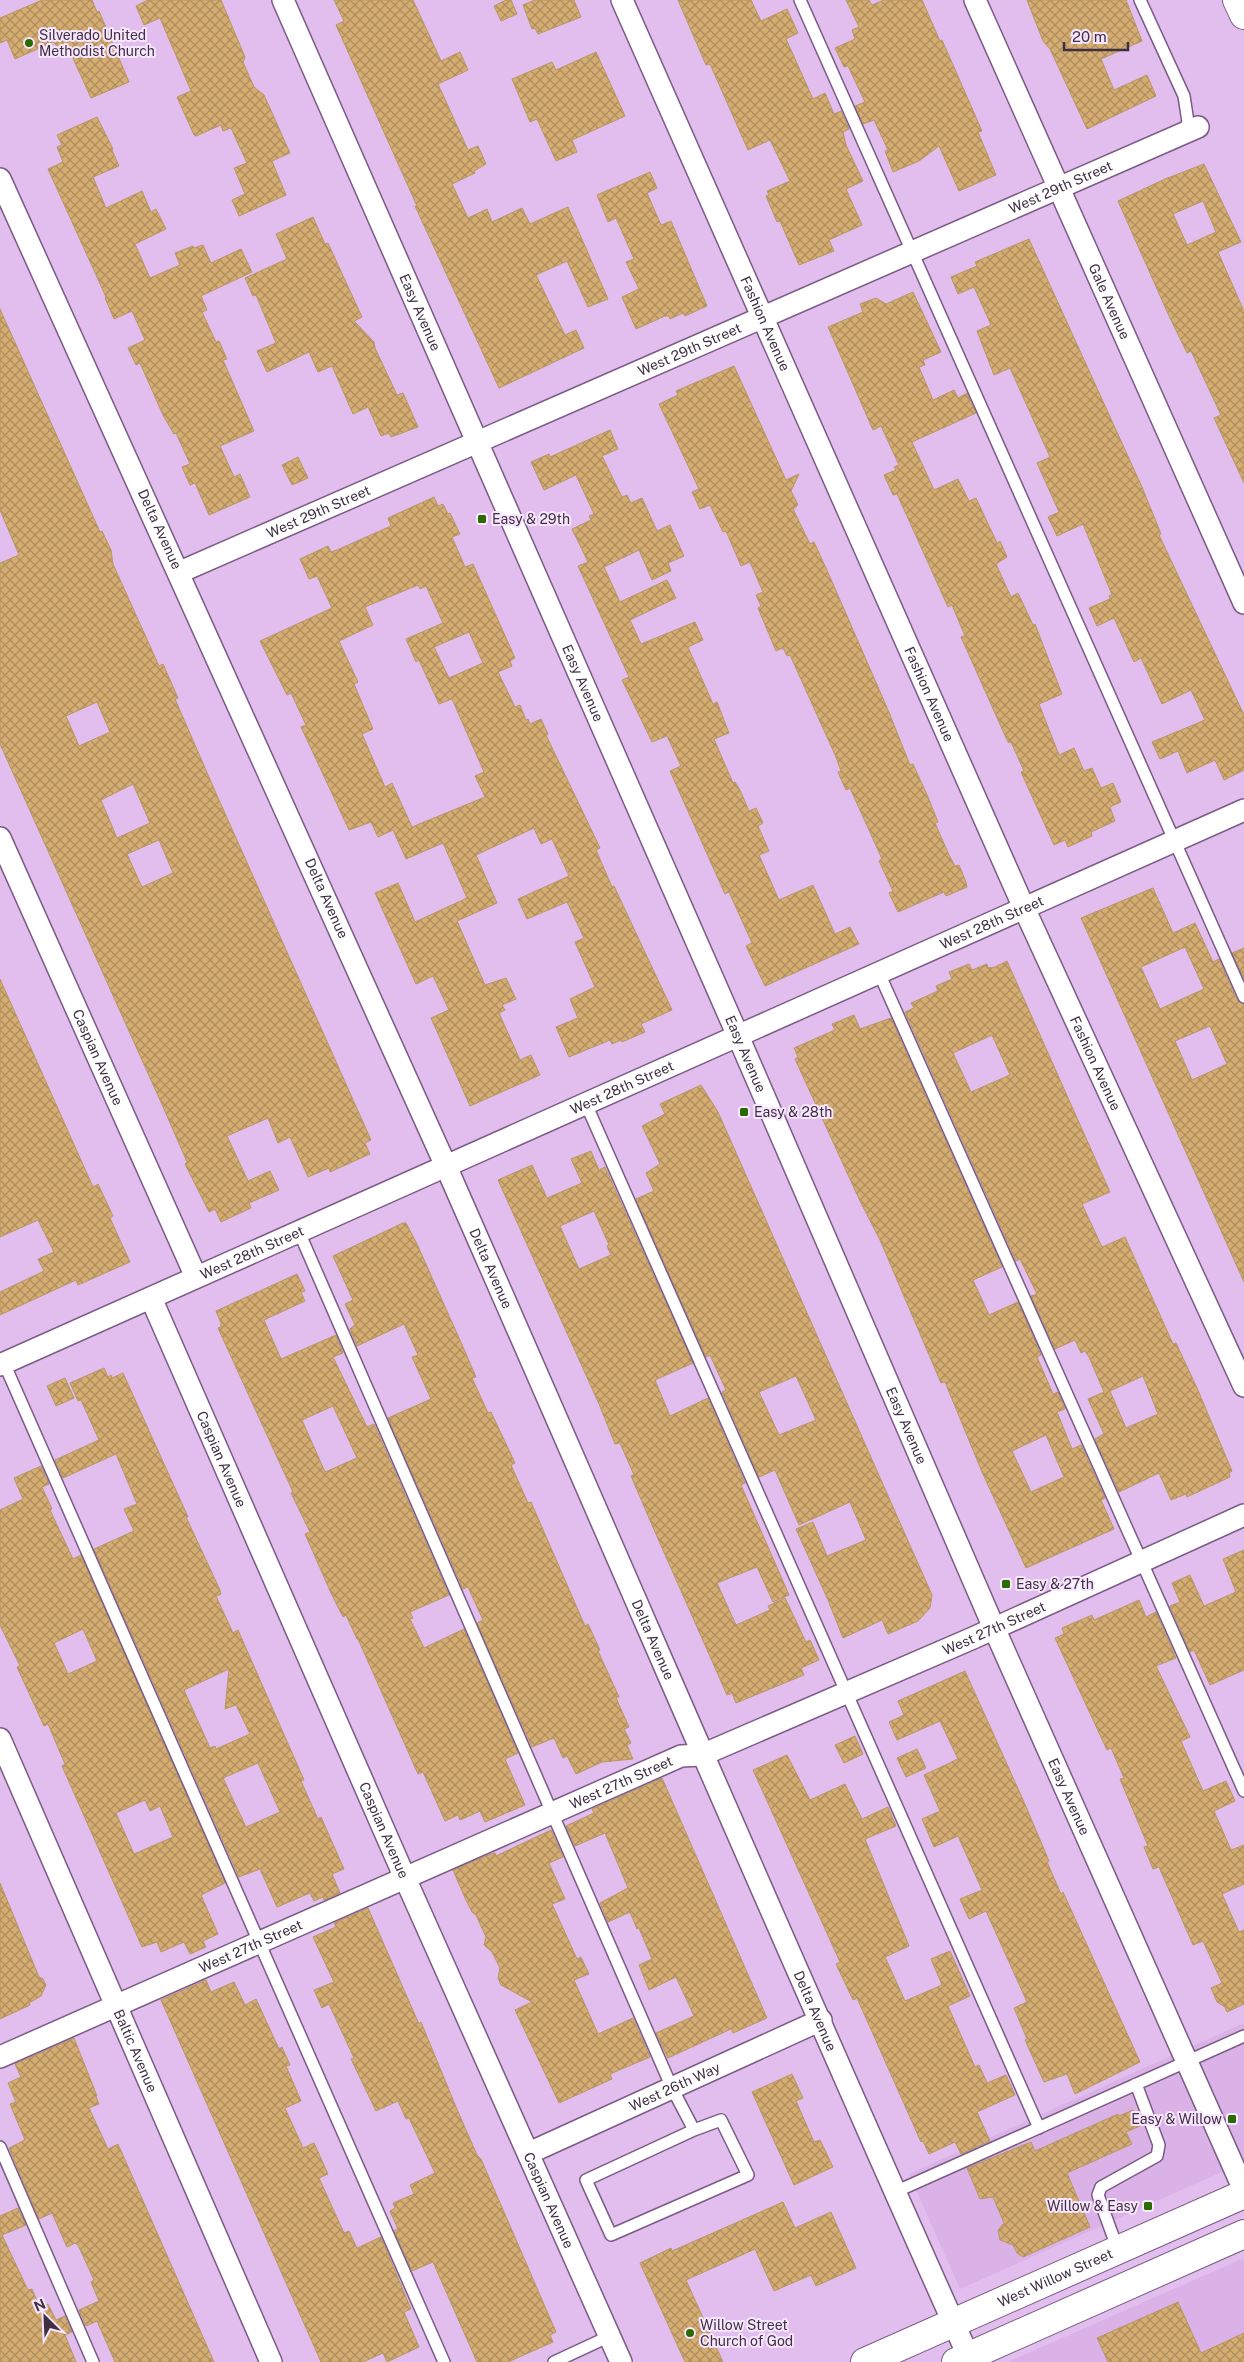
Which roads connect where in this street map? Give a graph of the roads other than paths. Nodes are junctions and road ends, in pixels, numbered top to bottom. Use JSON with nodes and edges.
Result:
{"nodes":[{"id":1,"x":283,"y":0,"type":"edge"},
{"id":2,"x":622,"y":0,"type":"edge"},
{"id":3,"x":800,"y":0,"type":"edge"},
{"id":4,"x":975,"y":0,"type":"edge"},
{"id":5,"x":1140,"y":0,"type":"edge"},
{"id":6,"x":1237,"y":0,"type":"edge"},
{"id":7,"x":1244,"y":15,"type":"edge"},
{"id":8,"x":1191,"y":130,"type":"joint"},
{"id":9,"x":0,"y":179,"type":"edge"},
{"id":10,"x":1060,"y":189,"type":"junction"},
{"id":11,"x":913,"y":253,"type":"junction"},
{"id":12,"x":763,"y":318,"type":"junction"},
{"id":13,"x":478,"y":442,"type":"junction"},
{"id":14,"x":180,"y":572,"type":"junction"},
{"id":15,"x":1244,"y":603,"type":"edge"},
{"id":16,"x":1244,"y":810,"type":"edge"},
{"id":17,"x":0,"y":838,"type":"edge"},
{"id":18,"x":1174,"y":841,"type":"junction"},
{"id":19,"x":1024,"y":908,"type":"junction"},
{"id":20,"x":879,"y":973,"type":"junction"},
{"id":21,"x":1244,"y":997,"type":"edge"},
{"id":22,"x":738,"y":1036,"type":"junction"},
{"id":23,"x":586,"y":1104,"type":"junction"},
{"id":24,"x":446,"y":1166,"type":"junction"},
{"id":25,"x":299,"y":1232,"type":"junction"},
{"id":26,"x":196,"y":1278,"type":"junction"},
{"id":27,"x":151,"y":1298,"type":"junction"},
{"id":28,"x":2,"y":1364,"type":"edge"},
{"id":29,"x":1244,"y":1386,"type":"edge"},
{"id":30,"x":1244,"y":1515,"type":"edge"},
{"id":31,"x":1142,"y":1561,"type":"junction"},
{"id":32,"x":994,"y":1628,"type":"junction"},
{"id":33,"x":846,"y":1692,"type":"junction"},
{"id":34,"x":0,"y":1739,"type":"edge"},
{"id":35,"x":702,"y":1755,"type":"junction"},
{"id":36,"x":1244,"y":1791,"type":"edge"},
{"id":37,"x":552,"y":1812,"type":"junction"},
{"id":38,"x":405,"y":1878,"type":"junction"},
{"id":39,"x":259,"y":1942,"type":"junction"},
{"id":40,"x":117,"y":2005,"type":"junction"},
{"id":41,"x":821,"y":2020,"type":"junction"},
{"id":42,"x":1244,"y":2036,"type":"edge"},
{"id":43,"x":0,"y":2057,"type":"edge"},
{"id":44,"x":1187,"y":2062,"type":"junction"},
{"id":45,"x":1136,"y":2084,"type":"junction"},
{"id":46,"x":672,"y":2088,"type":"junction"},
{"id":47,"x":1039,"y":2128,"type":"junction"},
{"id":48,"x":694,"y":2130,"type":"junction"},
{"id":49,"x":0,"y":2147,"type":"edge"},
{"id":50,"x":529,"y":2153,"type":"junction"},
{"id":51,"x":1244,"y":2190,"type":"edge"},
{"id":52,"x":895,"y":2192,"type":"junction"},
{"id":53,"x":1244,"y":2194,"type":"edge"},
{"id":54,"x":1244,"y":2234,"type":"edge"},
{"id":55,"x":1118,"y":2250,"type":"junction"},
{"id":56,"x":954,"y":2323,"type":"junction"},
{"id":57,"x":610,"y":2336,"type":"junction"},
{"id":58,"x":965,"y":2360,"type":"edge"},
{"id":59,"x":93,"y":2362,"type":"edge"},
{"id":60,"x":271,"y":2362,"type":"edge"},
{"id":61,"x":444,"y":2362,"type":"edge"},
{"id":62,"x":554,"y":2362,"type":"edge"},
{"id":63,"x":620,"y":2362,"type":"edge"},
{"id":64,"x":865,"y":2362,"type":"edge"}],
"edges":[{"from":1,"to":13,"type":"street","name":"Easy Avenue"},
{"from":2,"to":12,"type":"street","name":"Fashion Avenue"},
{"from":3,"to":11,"type":"lane"},
{"from":4,"to":10,"type":"street","name":"Gale Avenue"},
{"from":5,"to":8,"type":"lane"},
{"from":6,"to":7,"type":"main road"},
{"from":8,"to":10,"type":"street","name":"West 29th Street"},
{"from":9,"to":14,"type":"street","name":"Delta Avenue"},
{"from":10,"to":11,"type":"street","name":"West 29th Street"},
{"from":10,"to":15,"type":"street","name":"Gale Avenue"},
{"from":11,"to":12,"type":"street","name":"West 29th Street"},
{"from":11,"to":18,"type":"lane"},
{"from":12,"to":13,"type":"street","name":"West 29th Street"},
{"from":12,"to":19,"type":"street","name":"Fashion Avenue"},
{"from":13,"to":14,"type":"street","name":"West 29th Street"},
{"from":13,"to":22,"type":"street","name":"Easy Avenue"},
{"from":14,"to":24,"type":"street","name":"Delta Avenue"},
{"from":16,"to":18,"type":"street","name":"West 28th Street"},
{"from":17,"to":26,"type":"street","name":"Caspian Avenue"},
{"from":18,"to":19,"type":"street","name":"West 28th Street"},
{"from":18,"to":21,"type":"lane"},
{"from":19,"to":20,"type":"street","name":"West 28th Street"},
{"from":19,"to":29,"type":"street","name":"Fashion Avenue"},
{"from":20,"to":22,"type":"street","name":"West 28th Street"},
{"from":20,"to":31,"type":"lane"},
{"from":22,"to":23,"type":"street","name":"West 28th Street"},
{"from":22,"to":32,"type":"street","name":"Easy Avenue"},
{"from":23,"to":24,"type":"street","name":"West 28th Street"},
{"from":23,"to":33,"type":"lane"},
{"from":24,"to":25,"type":"street","name":"West 28th Street"},
{"from":24,"to":35,"type":"street","name":"Delta Avenue"},
{"from":25,"to":26,"type":"street","name":"West 28th Street"},
{"from":25,"to":37,"type":"lane"},
{"from":26,"to":27,"type":"street","name":"West 28th Street"},
{"from":27,"to":28,"type":"street","name":"West 28th Street"},
{"from":27,"to":38,"type":"street","name":"Caspian Avenue"},
{"from":28,"to":39,"type":"lane"},
{"from":30,"to":31,"type":"street","name":"West 27th Street"},
{"from":31,"to":32,"type":"street","name":"West 27th Street"},
{"from":31,"to":36,"type":"lane"},
{"from":32,"to":33,"type":"street","name":"West 27th Street"},
{"from":32,"to":44,"type":"street","name":"Easy Avenue"},
{"from":33,"to":35,"type":"street","name":"West 27th Street"},
{"from":33,"to":47,"type":"lane"},
{"from":34,"to":40,"type":"street","name":"Baltic Avenue"},
{"from":35,"to":37,"type":"street","name":"West 27th Street"},
{"from":35,"to":41,"type":"street","name":"Delta Avenue"},
{"from":37,"to":38,"type":"street","name":"West 27th Street"},
{"from":37,"to":46,"type":"lane"},
{"from":38,"to":39,"type":"street","name":"West 27th Street"},
{"from":38,"to":50,"type":"street","name":"Caspian Avenue"},
{"from":39,"to":40,"type":"street","name":"West 27th Street"},
{"from":39,"to":61,"type":"lane"},
{"from":40,"to":43,"type":"street","name":"West 27th Street"},
{"from":40,"to":60,"type":"street","name":"Baltic Avenue"},
{"from":41,"to":46,"type":"street","name":"West 26th Way"},
{"from":41,"to":52,"type":"street","name":"Delta Avenue"},
{"from":42,"to":44,"type":"lane"},
{"from":44,"to":45,"type":"lane"},
{"from":44,"to":51,"type":"street","name":"Easy Avenue"},
{"from":45,"to":47,"type":"lane"},
{"from":45,"to":55,"type":"lane"},
{"from":46,"to":48,"type":"lane"},
{"from":46,"to":50,"type":"street","name":"West 26th Way"},
{"from":47,"to":52,"type":"lane"},
{"from":48,"to":48,"type":"lane"},
{"from":49,"to":59,"type":"lane"},
{"from":50,"to":57,"type":"street","name":"Caspian Avenue"},
{"from":52,"to":56,"type":"street","name":"Delta Avenue"},
{"from":53,"to":55,"type":"main road","name":"West Willow Street"},
{"from":54,"to":58,"type":"main road"},
{"from":55,"to":56,"type":"main road","name":"West Willow Street"},
{"from":56,"to":58,"type":"street","name":"Delta Avenue"},
{"from":56,"to":64,"type":"main road","name":"West Willow Street"},
{"from":57,"to":62,"type":"lane"},
{"from":57,"to":63,"type":"street","name":"Caspian Avenue"}]}
